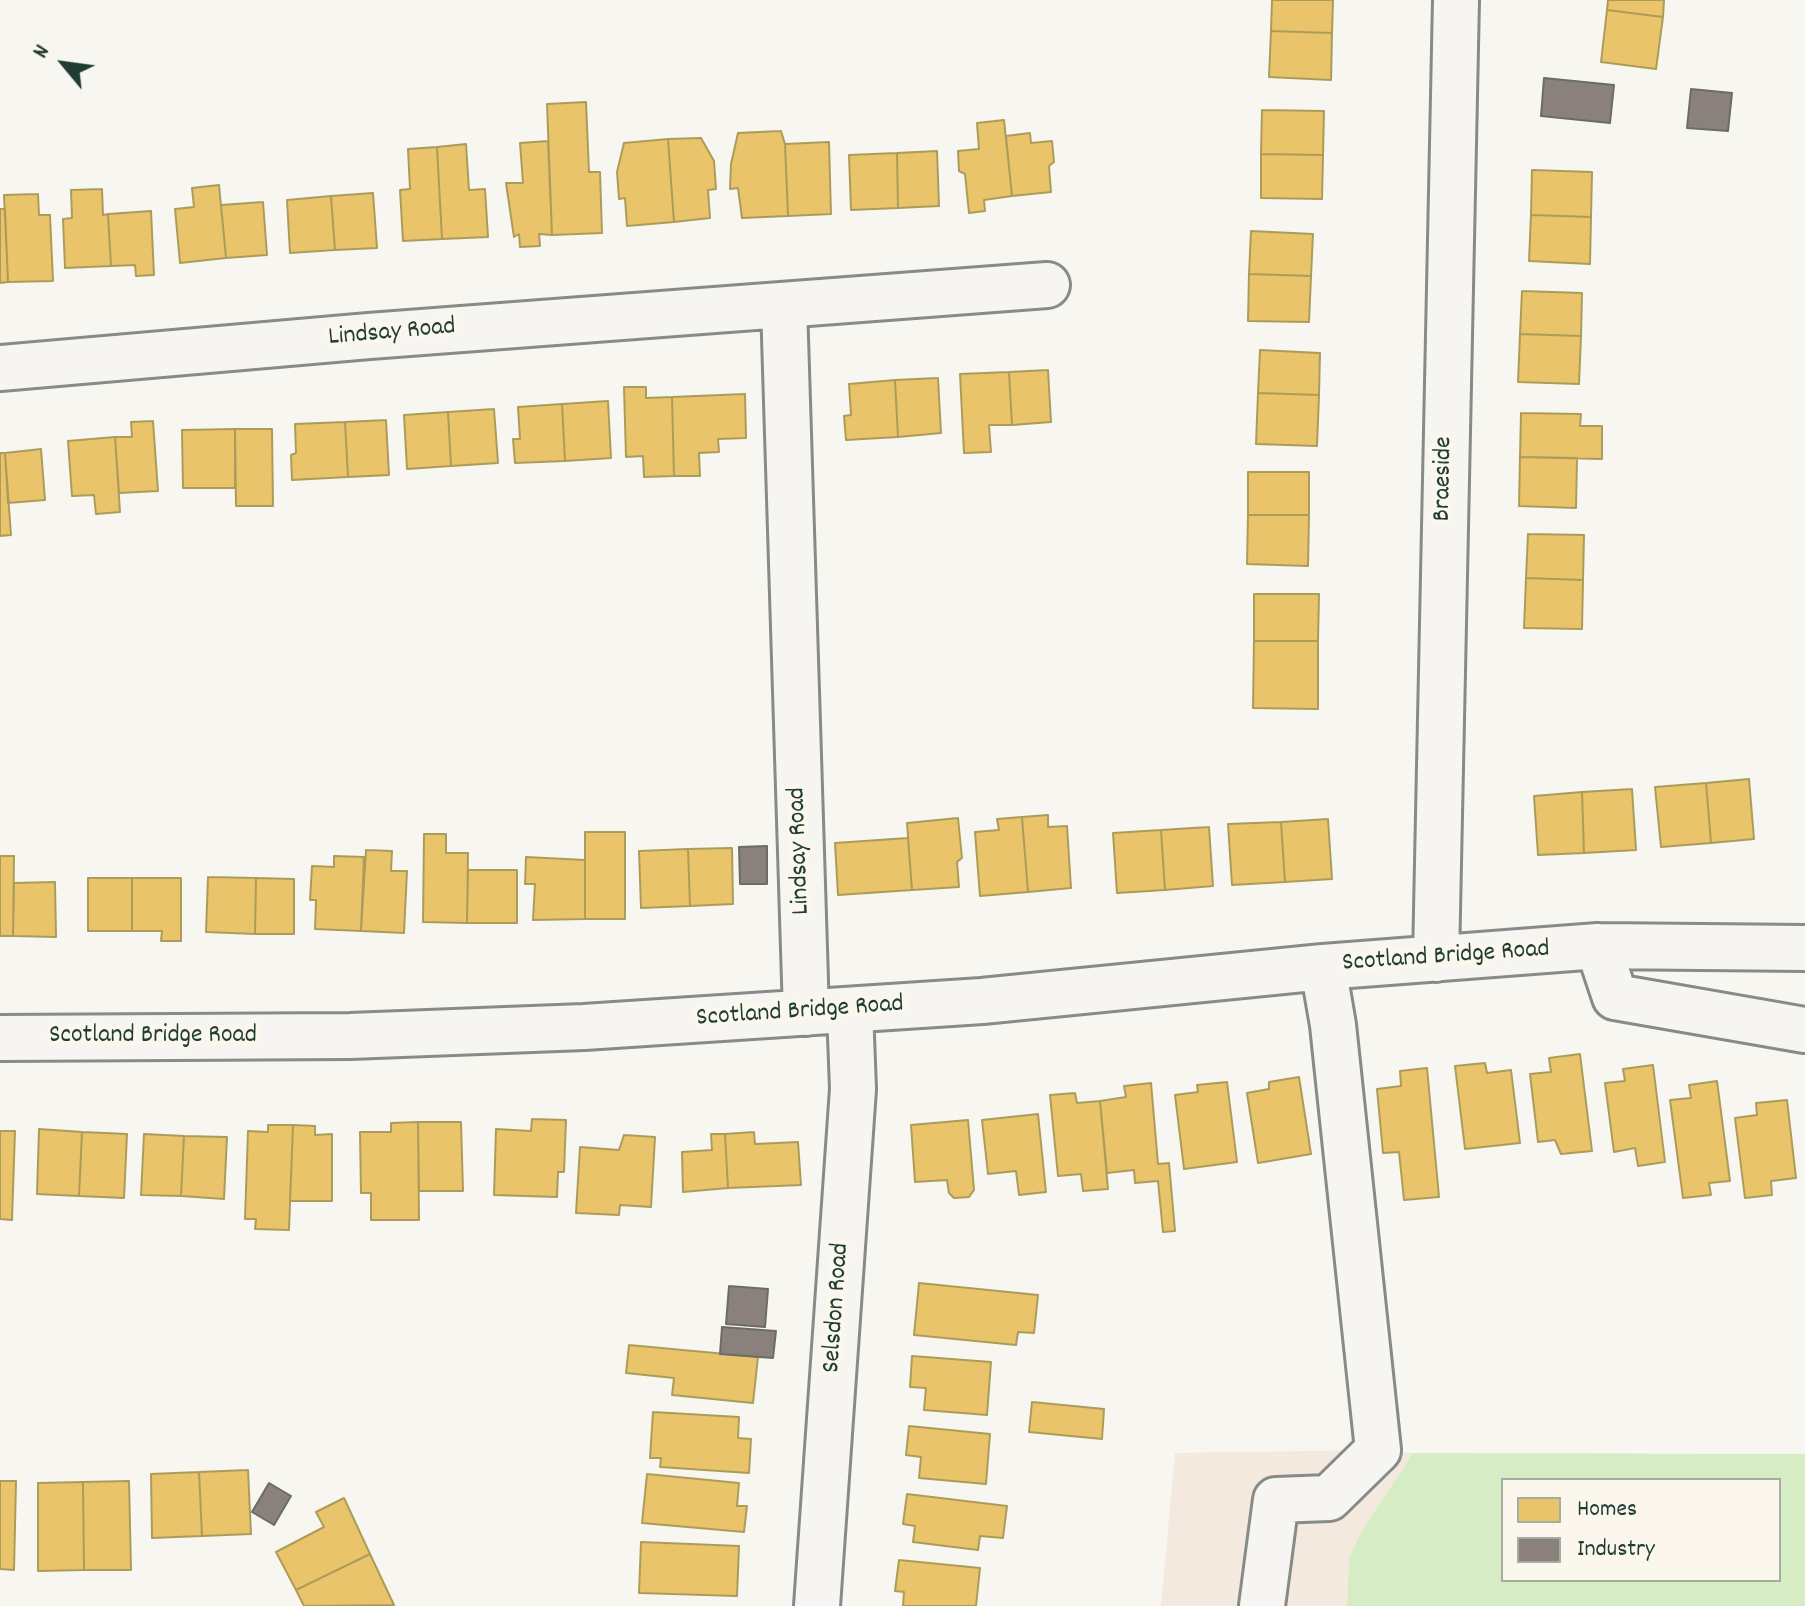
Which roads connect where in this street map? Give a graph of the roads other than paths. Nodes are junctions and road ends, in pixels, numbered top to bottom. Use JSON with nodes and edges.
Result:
{"nodes":[{"id":1,"x":1456,"y":0,"type":"edge"},
{"id":2,"x":1047,"y":285,"type":"dead end"},
{"id":3,"x":784,"y":305,"type":"junction"},
{"id":4,"x":0,"y":368,"type":"edge"},
{"id":5,"x":1598,"y":946,"type":"junction"},
{"id":6,"x":1805,"y":948,"type":"edge"},
{"id":7,"x":1436,"y":959,"type":"junction"},
{"id":8,"x":1323,"y":967,"type":"junction"},
{"id":9,"x":850,"y":1010,"type":"junction"},
{"id":10,"x":806,"y":1013,"type":"junction"},
{"id":11,"x":1805,"y":1030,"type":"edge"},
{"id":12,"x":0,"y":1038,"type":"edge"},
{"id":13,"x":817,"y":1606,"type":"edge"},
{"id":14,"x":1262,"y":1606,"type":"edge"}],
"edges":[{"from":1,"to":7,"type":"street","name":"Braeside"},
{"from":2,"to":3,"type":"street","name":"Lindsay Road"},
{"from":3,"to":4,"type":"street","name":"Lindsay Road"},
{"from":3,"to":10,"type":"street","name":"Lindsay Road"},
{"from":5,"to":6,"type":"street","name":"Scotland Bridge Road"},
{"from":5,"to":7,"type":"street","name":"Scotland Bridge Road"},
{"from":5,"to":11,"type":"street"},
{"from":7,"to":8,"type":"street","name":"Scotland Bridge Road"},
{"from":8,"to":9,"type":"street","name":"Scotland Bridge Road"},
{"from":8,"to":14,"type":"street"},
{"from":9,"to":10,"type":"street","name":"Scotland Bridge Road"},
{"from":9,"to":13,"type":"street","name":"Selsdon Road"},
{"from":10,"to":12,"type":"street","name":"Scotland Bridge Road"}]}
